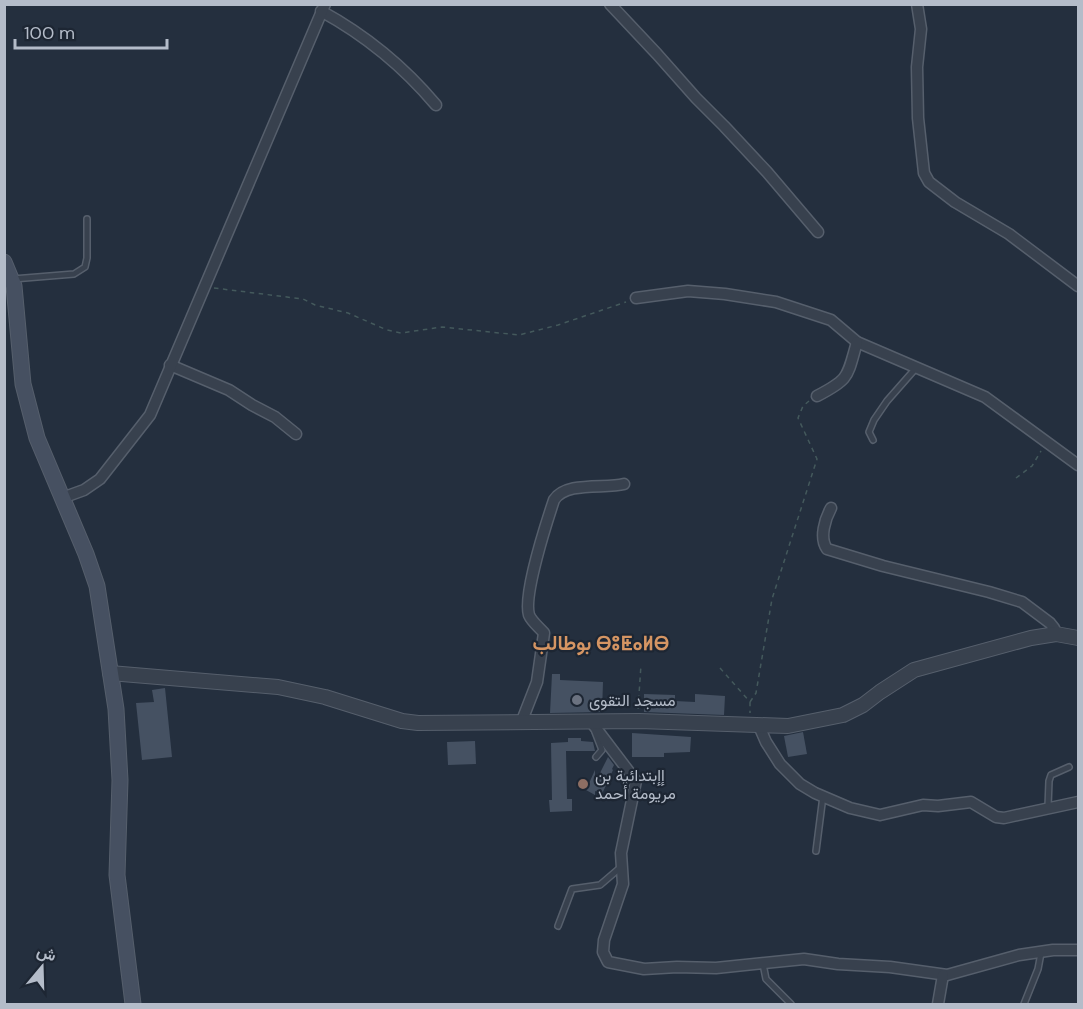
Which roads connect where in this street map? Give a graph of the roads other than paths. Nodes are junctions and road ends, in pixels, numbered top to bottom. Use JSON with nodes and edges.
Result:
{"nodes":[{"id":1,"x":610,"y":4,"type":"edge"},
{"id":2,"x":917,"y":4,"type":"edge"},
{"id":3,"x":323,"y":8,"type":"edge"},
{"id":4,"x":436,"y":105,"type":"dead end"},
{"id":5,"x":87,"y":219,"type":"dead end"},
{"id":6,"x":818,"y":232,"type":"dead end"},
{"id":7,"x":4,"y":261,"type":"edge"},
{"id":8,"x":12,"y":279,"type":"junction"},
{"id":9,"x":1078,"y":286,"type":"edge"},
{"id":10,"x":636,"y":298,"type":"road end"},
{"id":11,"x":857,"y":342,"type":"junction"},
{"id":12,"x":170,"y":365,"type":"junction"},
{"id":13,"x":917,"y":366,"type":"junction"},
{"id":14,"x":817,"y":396,"type":"road end"},
{"id":15,"x":296,"y":434,"type":"dead end"},
{"id":16,"x":873,"y":440,"type":"dead end"},
{"id":17,"x":1078,"y":465,"type":"edge"},
{"id":18,"x":624,"y":484,"type":"dead end"},
{"id":19,"x":62,"y":498,"type":"junction"},
{"id":20,"x":831,"y":508,"type":"dead end"},
{"id":21,"x":1056,"y":634,"type":"junction"},
{"id":22,"x":1078,"y":637,"type":"edge"},
{"id":23,"x":110,"y":673,"type":"junction"},
{"id":24,"x":521,"y":723,"type":"junction"},
{"id":25,"x":594,"y":725,"type":"junction"},
{"id":26,"x":754,"y":725,"type":"junction"},
{"id":27,"x":596,"y":757,"type":"dead end"},
{"id":28,"x":1069,"y":767,"type":"dead end"},
{"id":29,"x":823,"y":796,"type":"junction"},
{"id":30,"x":1078,"y":802,"type":"edge"},
{"id":31,"x":1048,"y":808,"type":"junction"},
{"id":32,"x":816,"y":851,"type":"dead end"},
{"id":33,"x":622,"y":866,"type":"junction"},
{"id":34,"x":558,"y":926,"type":"dead end"},
{"id":35,"x":1078,"y":950,"type":"edge"},
{"id":36,"x":1041,"y":951,"type":"junction"},
{"id":37,"x":763,"y":964,"type":"junction"},
{"id":38,"x":943,"y":975,"type":"junction"},
{"id":39,"x":133,"y":1005,"type":"edge"},
{"id":40,"x":791,"y":1005,"type":"edge"},
{"id":41,"x":938,"y":1005,"type":"edge"},
{"id":42,"x":1024,"y":1005,"type":"edge"}],
"edges":[{"from":1,"to":6,"type":"street"},
{"from":2,"to":9,"type":"street"},
{"from":3,"to":4,"type":"street"},
{"from":3,"to":12,"type":"street"},
{"from":5,"to":8,"type":"lane"},
{"from":7,"to":8,"type":"main road"},
{"from":8,"to":19,"type":"main road"},
{"from":10,"to":11,"type":"street"},
{"from":11,"to":13,"type":"street"},
{"from":11,"to":14,"type":"street"},
{"from":12,"to":15,"type":"street"},
{"from":12,"to":19,"type":"street"},
{"from":13,"to":16,"type":"lane"},
{"from":13,"to":17,"type":"street"},
{"from":18,"to":24,"type":"street"},
{"from":19,"to":23,"type":"main road"},
{"from":20,"to":21,"type":"street"},
{"from":21,"to":22,"type":"street"},
{"from":21,"to":26,"type":"street"},
{"from":23,"to":24,"type":"street"},
{"from":23,"to":39,"type":"main road"},
{"from":24,"to":25,"type":"street"},
{"from":25,"to":26,"type":"street"},
{"from":25,"to":27,"type":"lane"},
{"from":25,"to":33,"type":"street"},
{"from":26,"to":29,"type":"street"},
{"from":28,"to":31,"type":"lane"},
{"from":29,"to":31,"type":"street"},
{"from":29,"to":32,"type":"lane"},
{"from":30,"to":31,"type":"street"},
{"from":33,"to":34,"type":"lane"},
{"from":33,"to":37,"type":"street"},
{"from":35,"to":36,"type":"street"},
{"from":36,"to":38,"type":"street"},
{"from":36,"to":42,"type":"lane"},
{"from":37,"to":38,"type":"street"},
{"from":37,"to":40,"type":"lane"},
{"from":38,"to":41,"type":"street"}]}
